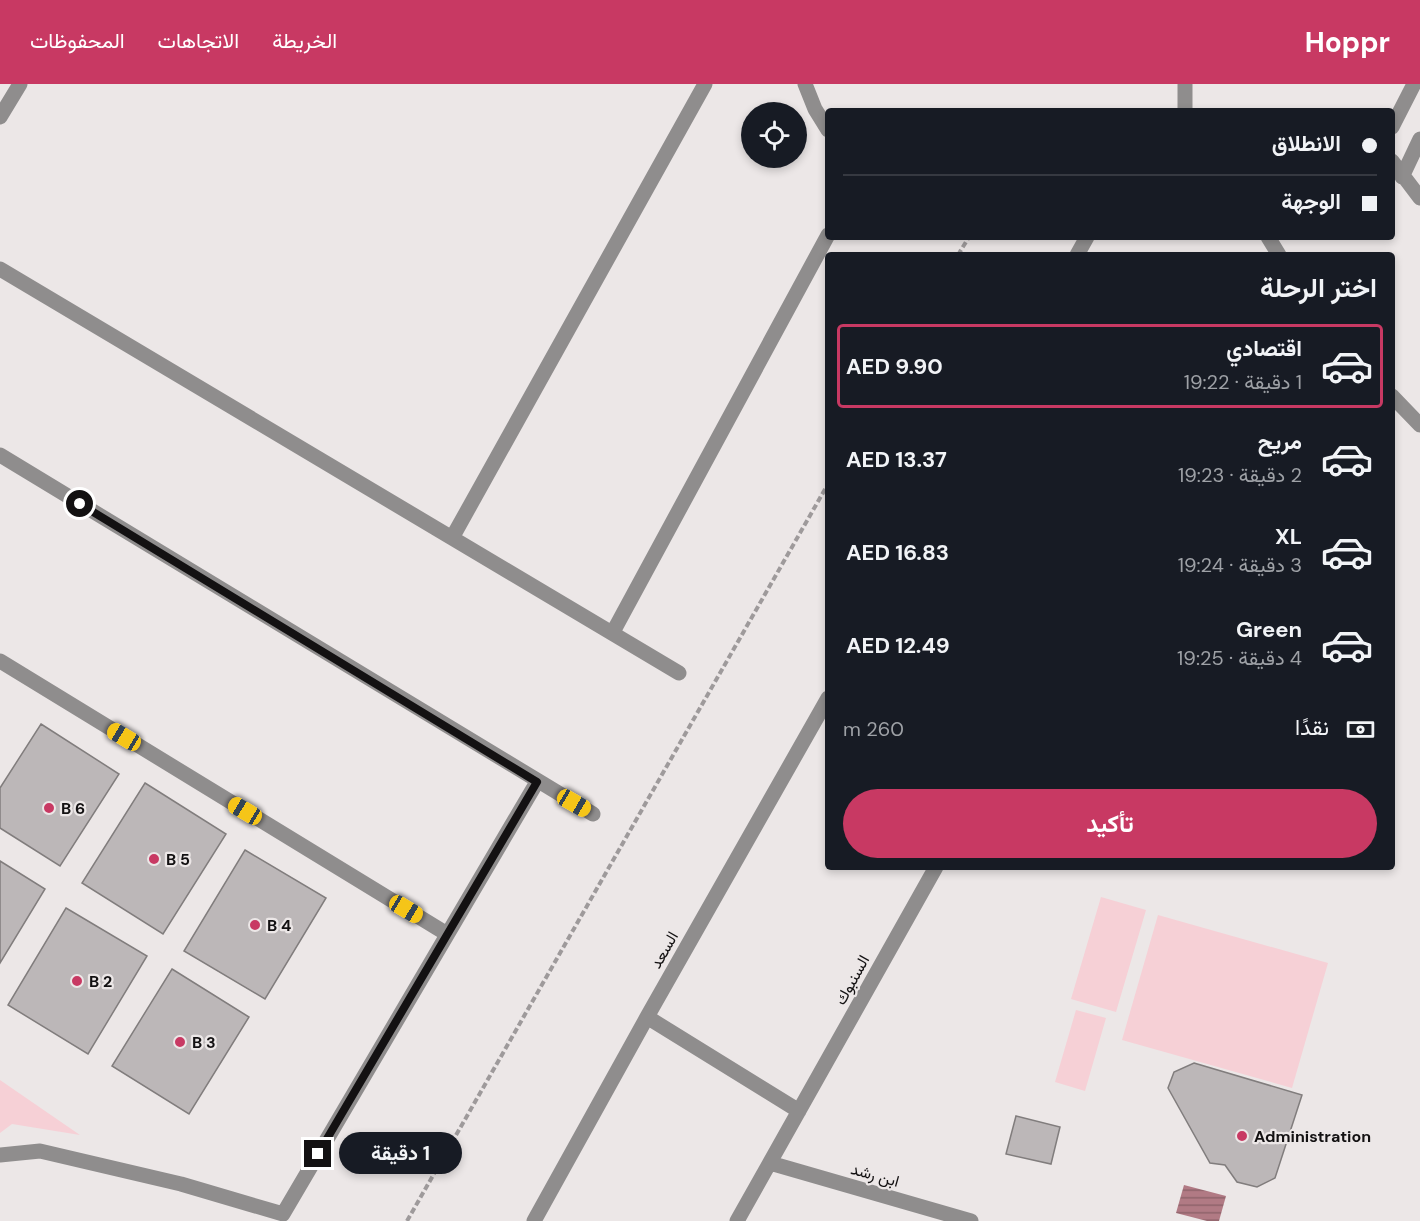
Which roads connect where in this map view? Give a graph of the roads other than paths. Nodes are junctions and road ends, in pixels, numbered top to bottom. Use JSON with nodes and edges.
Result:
{"nodes":[{"id":1,"x":20,"y":84,"type":"edge"},
{"id":2,"x":705,"y":84,"type":"edge"},
{"id":3,"x":805,"y":84,"type":"edge"},
{"id":4,"x":1185,"y":84,"type":"edge"},
{"id":5,"x":1414,"y":84,"type":"edge"},
{"id":6,"x":1185,"y":108,"type":"edge"},
{"id":7,"x":0,"y":117,"type":"edge"},
{"id":8,"x":1395,"y":120,"type":"edge"},
{"id":9,"x":825,"y":125,"type":"edge"},
{"id":10,"x":1420,"y":140,"type":"edge"},
{"id":11,"x":1395,"y":166,"type":"edge"},
{"id":12,"x":1402,"y":177,"type":"junction"},
{"id":13,"x":1420,"y":198,"type":"edge"},
{"id":14,"x":825,"y":240,"type":"edge"},
{"id":15,"x":0,"y":269,"type":"edge"},
{"id":16,"x":1395,"y":399,"type":"edge"},
{"id":17,"x":1420,"y":425,"type":"edge"},
{"id":18,"x":0,"y":455,"type":"edge"},
{"id":19,"x":452,"y":538,"type":"junction"},
{"id":20,"x":613,"y":632,"type":"junction"},
{"id":21,"x":0,"y":662,"type":"edge"},
{"id":22,"x":679,"y":673,"type":"dead end"},
{"id":23,"x":825,"y":703,"type":"edge"},
{"id":24,"x":537,"y":782,"type":"junction"},
{"id":25,"x":593,"y":814,"type":"dead end"},
{"id":26,"x":934,"y":870,"type":"edge"},
{"id":27,"x":447,"y":934,"type":"junction"},
{"id":28,"x":647,"y":1017,"type":"junction"},
{"id":29,"x":799,"y":1111,"type":"junction"},
{"id":30,"x":0,"y":1155,"type":"edge"},
{"id":31,"x":770,"y":1163,"type":"junction"},
{"id":32,"x":534,"y":1221,"type":"edge"},
{"id":33,"x":737,"y":1221,"type":"edge"},
{"id":34,"x":971,"y":1221,"type":"edge"}],
"edges":[{"from":1,"to":7,"type":"street"},
{"from":2,"to":19,"type":"street"},
{"from":3,"to":9,"type":"street"},
{"from":4,"to":6,"type":"street"},
{"from":5,"to":8,"type":"street"},
{"from":10,"to":12,"type":"street"},
{"from":11,"to":12,"type":"street"},
{"from":12,"to":13,"type":"street"},
{"from":14,"to":20,"type":"street"},
{"from":15,"to":19,"type":"street"},
{"from":16,"to":17,"type":"street"},
{"from":18,"to":24,"type":"street"},
{"from":19,"to":20,"type":"street"},
{"from":20,"to":22,"type":"street"},
{"from":21,"to":27,"type":"street"},
{"from":23,"to":28,"type":"street","name":"السعد"},
{"from":24,"to":25,"type":"street"},
{"from":24,"to":27,"type":"street"},
{"from":26,"to":29,"type":"street","name":"السنبوك"},
{"from":27,"to":30,"type":"street"},
{"from":28,"to":29,"type":"street"},
{"from":28,"to":32,"type":"street","name":"السعد"},
{"from":29,"to":31,"type":"street","name":"السنبوك"},
{"from":31,"to":33,"type":"street","name":"السنبوك"},
{"from":31,"to":34,"type":"street","name":"ابن رشد"}]}
